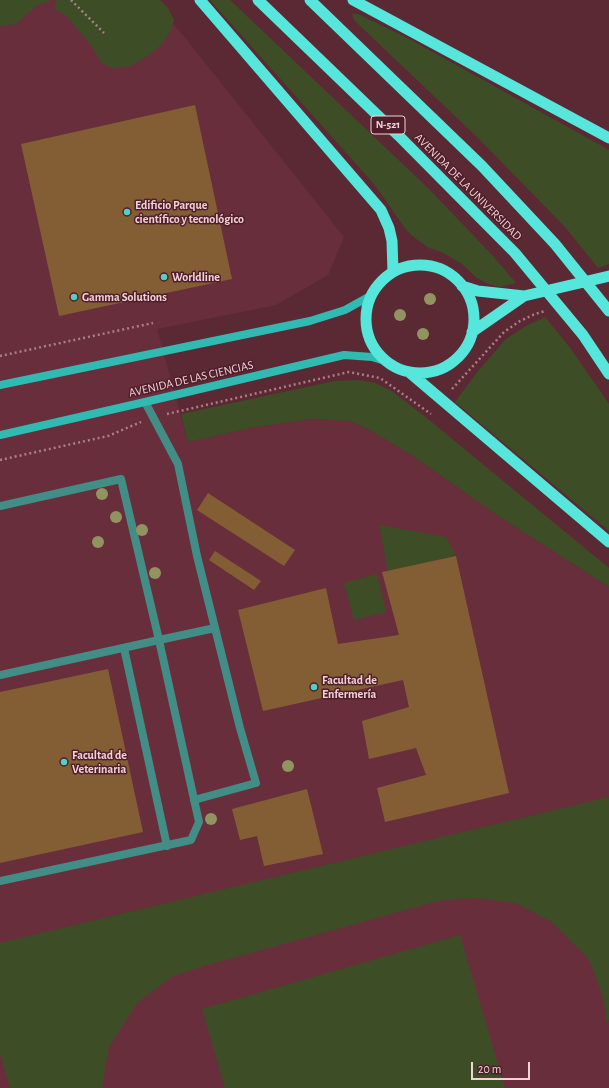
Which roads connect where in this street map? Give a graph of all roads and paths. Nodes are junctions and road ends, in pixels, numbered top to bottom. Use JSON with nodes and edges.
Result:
{"nodes":[{"id":1,"x":71,"y":0,"type":"edge"},
{"id":2,"x":200,"y":0,"type":"edge"},
{"id":3,"x":258,"y":0,"type":"edge"},
{"id":4,"x":310,"y":0,"type":"edge"},
{"id":5,"x":353,"y":0,"type":"edge"},
{"id":6,"x":104,"y":33,"type":"dead end"},
{"id":7,"x":609,"y":138,"type":"edge"},
{"id":8,"x":393,"y":272,"type":"junction"},
{"id":9,"x":609,"y":276,"type":"edge"},
{"id":10,"x":462,"y":286,"type":"junction"},
{"id":11,"x":372,"y":295,"type":"junction"},
{"id":12,"x":524,"y":296,"type":"junction"},
{"id":13,"x":550,"y":310,"type":"dead end"},
{"id":14,"x":609,"y":311,"type":"edge"},
{"id":15,"x":153,"y":323,"type":"dead end"},
{"id":16,"x":472,"y":332,"type":"junction"},
{"id":17,"x":0,"y":356,"type":"edge"},
{"id":18,"x":388,"y":362,"type":"junction"},
{"id":19,"x":409,"y":372,"type":"junction"},
{"id":20,"x":609,"y":374,"type":"edge"},
{"id":21,"x":0,"y":385,"type":"edge"},
{"id":22,"x":442,"y":400,"type":"junction"},
{"id":23,"x":145,"y":402,"type":"junction"},
{"id":24,"x":153,"y":417,"type":"junction"},
{"id":25,"x":0,"y":435,"type":"edge"},
{"id":26,"x":0,"y":460,"type":"edge"},
{"id":27,"x":0,"y":506,"type":"edge"},
{"id":28,"x":609,"y":542,"type":"edge"},
{"id":29,"x":215,"y":628,"type":"junction"},
{"id":30,"x":159,"y":640,"type":"junction"},
{"id":31,"x":124,"y":648,"type":"junction"},
{"id":32,"x":0,"y":675,"type":"edge"},
{"id":33,"x":194,"y":800,"type":"junction"},
{"id":34,"x":167,"y":846,"type":"junction"},
{"id":35,"x":0,"y":881,"type":"edge"}],
"edges":[{"from":1,"to":6,"type":"path"},
{"from":2,"to":8,"type":"highway"},
{"from":3,"to":20,"type":"highway","name":"AVENIDA DE LA UNIVERSIDAD","number":"N-521"},
{"from":4,"to":14,"type":"highway","name":"AVENIDA DE LA UNIVERSIDAD","number":"N-521"},
{"from":5,"to":7,"type":"highway"},
{"from":8,"to":10,"type":"highway"},
{"from":8,"to":11,"type":"highway"},
{"from":9,"to":12,"type":"highway"},
{"from":10,"to":12,"type":"highway"},
{"from":10,"to":16,"type":"highway"},
{"from":11,"to":18,"type":"highway"},
{"from":11,"to":21,"type":"main road"},
{"from":12,"to":16,"type":"highway"},
{"from":13,"to":22,"type":"path"},
{"from":15,"to":17,"type":"path"},
{"from":16,"to":19,"type":"highway"},
{"from":18,"to":19,"type":"highway"},
{"from":18,"to":23,"type":"main road","name":"AVENIDA DE LAS CIENCIAS"},
{"from":19,"to":22,"type":"highway"},
{"from":22,"to":24,"type":"path"},
{"from":22,"to":28,"type":"highway"},
{"from":23,"to":24,"type":"street"},
{"from":23,"to":25,"type":"main road","name":"AVENIDA DE LAS CIENCIAS"},
{"from":24,"to":26,"type":"path"},
{"from":24,"to":29,"type":"street"},
{"from":27,"to":30,"type":"street"},
{"from":29,"to":30,"type":"street"},
{"from":29,"to":33,"type":"street"},
{"from":30,"to":31,"type":"street"},
{"from":30,"to":33,"type":"street"},
{"from":31,"to":32,"type":"street"},
{"from":31,"to":34,"type":"street"},
{"from":33,"to":34,"type":"street"},
{"from":34,"to":35,"type":"street"}]}
